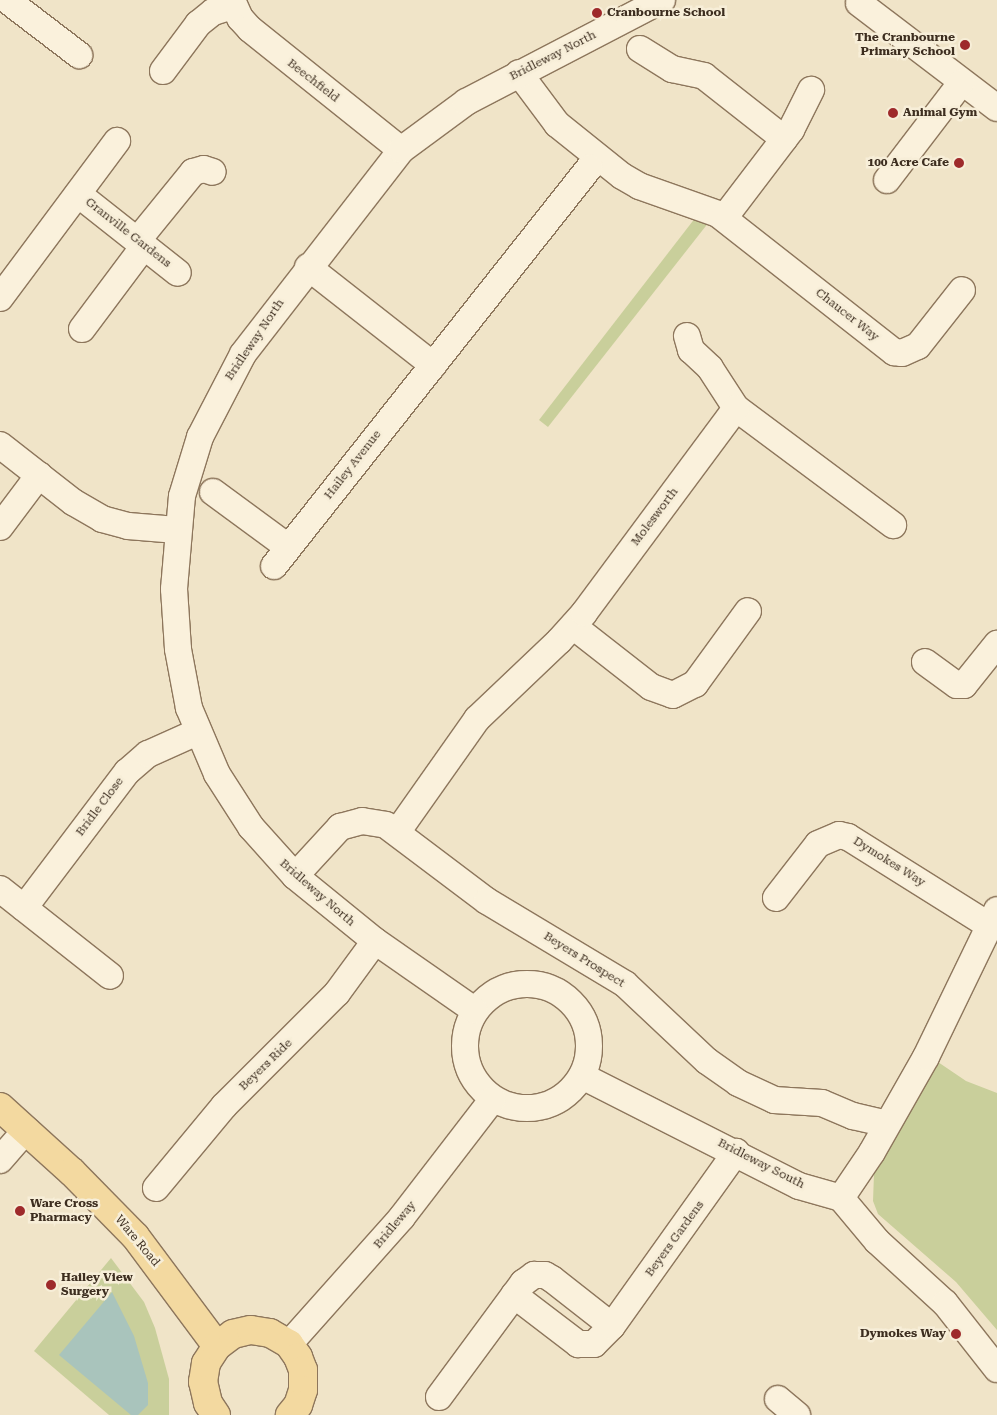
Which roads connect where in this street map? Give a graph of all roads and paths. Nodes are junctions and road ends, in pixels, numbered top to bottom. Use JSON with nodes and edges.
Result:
{"nodes":[{"id":1,"x":7,"y":0,"type":"edge"},
{"id":2,"x":662,"y":0,"type":"edge"},
{"id":3,"x":232,"y":3,"type":"edge"},
{"id":4,"x":859,"y":3,"type":"dead end"},
{"id":5,"x":640,"y":49,"type":"dead end"},
{"id":6,"x":79,"y":55,"type":"dead end"},
{"id":7,"x":163,"y":71,"type":"dead end"},
{"id":8,"x":519,"y":74,"type":"junction"},
{"id":9,"x":962,"y":82,"type":"junction"},
{"id":10,"x":811,"y":90,"type":"dead end"},
{"id":11,"x":997,"y":108,"type":"edge"},
{"id":12,"x":784,"y":139,"type":"junction"},
{"id":13,"x":117,"y":141,"type":"dead end"},
{"id":14,"x":400,"y":150,"type":"junction"},
{"id":15,"x":589,"y":168,"type":"dead end"},
{"id":16,"x":213,"y":172,"type":"dead end"},
{"id":17,"x":887,"y":180,"type":"dead end"},
{"id":18,"x":78,"y":194,"type":"junction"},
{"id":19,"x":724,"y":218,"type":"junction"},
{"id":20,"x":140,"y":243,"type":"junction"},
{"id":21,"x":308,"y":267,"type":"junction"},
{"id":22,"x":178,"y":272,"type":"dead end"},
{"id":23,"x":962,"y":290,"type":"dead end"},
{"id":24,"x":0,"y":298,"type":"edge"},
{"id":25,"x":82,"y":328,"type":"dead end"},
{"id":26,"x":687,"y":336,"type":"dead end"},
{"id":27,"x":433,"y":365,"type":"junction"},
{"id":28,"x":736,"y":408,"type":"junction"},
{"id":29,"x":0,"y":445,"type":"edge"},
{"id":30,"x":39,"y":475,"type":"junction"},
{"id":31,"x":213,"y":492,"type":"dead end"},
{"id":32,"x":893,"y":525,"type":"dead end"},
{"id":33,"x":0,"y":527,"type":"edge"},
{"id":34,"x":177,"y":530,"type":"junction"},
{"id":35,"x":748,"y":611,"type":"dead end"},
{"id":36,"x":573,"y":626,"type":"junction"},
{"id":37,"x":997,"y":644,"type":"edge"},
{"id":38,"x":925,"y":662,"type":"dead end"},
{"id":39,"x":198,"y":732,"type":"junction"},
{"id":40,"x":398,"y":831,"type":"junction"},
{"id":41,"x":295,"y":876,"type":"junction"},
{"id":42,"x":0,"y":889,"type":"edge"},
{"id":43,"x":776,"y":898,"type":"dead end"},
{"id":44,"x":24,"y":908,"type":"junction"},
{"id":45,"x":993,"y":918,"type":"edge"},
{"id":46,"x":375,"y":941,"type":"junction"},
{"id":47,"x":110,"y":976,"type":"dead end"},
{"id":48,"x":474,"y":1010,"type":"junction"},
{"id":49,"x":582,"y":1076,"type":"junction"},
{"id":50,"x":492,"y":1100,"type":"junction"},
{"id":51,"x":0,"y":1107,"type":"edge"},
{"id":52,"x":887,"y":1124,"type":"junction"},
{"id":53,"x":26,"y":1130,"type":"junction"},
{"id":54,"x":736,"y":1152,"type":"junction"},
{"id":55,"x":0,"y":1160,"type":"edge"},
{"id":56,"x":156,"y":1188,"type":"dead end"},
{"id":57,"x":841,"y":1198,"type":"junction"},
{"id":58,"x":514,"y":1295,"type":"junction"},
{"id":59,"x":612,"y":1326,"type":"junction"},
{"id":60,"x":289,"y":1344,"type":"junction"},
{"id":61,"x":217,"y":1346,"type":"junction"},
{"id":62,"x":997,"y":1369,"type":"edge"},
{"id":63,"x":438,"y":1397,"type":"dead end"},
{"id":64,"x":299,"y":1412,"type":"edge"},
{"id":65,"x":216,"y":1415,"type":"edge"}],
"edges":[{"from":1,"to":6,"type":"street"},
{"from":2,"to":8,"type":"street","name":"Bridleway North"},
{"from":3,"to":7,"type":"street","name":"Beechfield"},
{"from":3,"to":14,"type":"street","name":"Beechfield"},
{"from":4,"to":9,"type":"street"},
{"from":5,"to":12,"type":"street"},
{"from":8,"to":14,"type":"street","name":"Bridleway North"},
{"from":8,"to":19,"type":"street","name":"Chaucer Way"},
{"from":9,"to":11,"type":"street"},
{"from":9,"to":17,"type":"street"},
{"from":10,"to":12,"type":"street"},
{"from":12,"to":19,"type":"street"},
{"from":13,"to":18,"type":"street","name":"Granville Gardens"},
{"from":14,"to":21,"type":"street","name":"Bridleway North"},
{"from":15,"to":27,"type":"street","name":"Hailey Avenue"},
{"from":16,"to":20,"type":"street"},
{"from":18,"to":20,"type":"street","name":"Granville Gardens"},
{"from":18,"to":24,"type":"street","name":"Granville Gardens"},
{"from":19,"to":23,"type":"street","name":"Chaucer Way"},
{"from":20,"to":22,"type":"street","name":"Granville Gardens"},
{"from":20,"to":25,"type":"street"},
{"from":21,"to":27,"type":"street"},
{"from":21,"to":34,"type":"street","name":"Bridleway North"},
{"from":26,"to":28,"type":"street"},
{"from":27,"to":31,"type":"street","name":"Hailey Avenue"},
{"from":28,"to":32,"type":"street"},
{"from":28,"to":36,"type":"street","name":"Molesworth"},
{"from":29,"to":30,"type":"street"},
{"from":30,"to":33,"type":"street"},
{"from":30,"to":34,"type":"street"},
{"from":34,"to":39,"type":"street","name":"Bridleway North"},
{"from":35,"to":36,"type":"street"},
{"from":36,"to":40,"type":"street","name":"Molesworth"},
{"from":37,"to":38,"type":"street"},
{"from":39,"to":41,"type":"street","name":"Bridleway North"},
{"from":39,"to":44,"type":"street","name":"Bridle Close"},
{"from":40,"to":41,"type":"street","name":"Beyers Prospect"},
{"from":40,"to":52,"type":"street","name":"Beyers Prospect"},
{"from":41,"to":46,"type":"street","name":"Bridleway North"},
{"from":42,"to":44,"type":"street"},
{"from":43,"to":45,"type":"street","name":"Dymokes Way"},
{"from":44,"to":47,"type":"street"},
{"from":45,"to":52,"type":"street","name":"Dymokes Way"},
{"from":46,"to":48,"type":"street","name":"Bridleway North"},
{"from":46,"to":56,"type":"street","name":"Beyers Ride"},
{"from":48,"to":49,"type":"street"},
{"from":48,"to":50,"type":"street"},
{"from":49,"to":50,"type":"street"},
{"from":49,"to":54,"type":"street","name":"Bridleway South"},
{"from":50,"to":60,"type":"street","name":"Bridleway"},
{"from":51,"to":53,"type":"main road","name":"Ware Road"},
{"from":52,"to":57,"type":"street","name":"Dymokes Way"},
{"from":53,"to":55,"type":"street"},
{"from":53,"to":61,"type":"main road","name":"Ware Road"},
{"from":54,"to":57,"type":"street","name":"Bridleway South"},
{"from":54,"to":59,"type":"street","name":"Beyers Gardens"},
{"from":57,"to":62,"type":"street"},
{"from":58,"to":59,"type":"street","name":"Beyers Gardens"},
{"from":58,"to":59,"type":"street"},
{"from":58,"to":63,"type":"street"},
{"from":60,"to":61,"type":"main road"},
{"from":60,"to":64,"type":"main road"},
{"from":61,"to":65,"type":"main road"}]}
